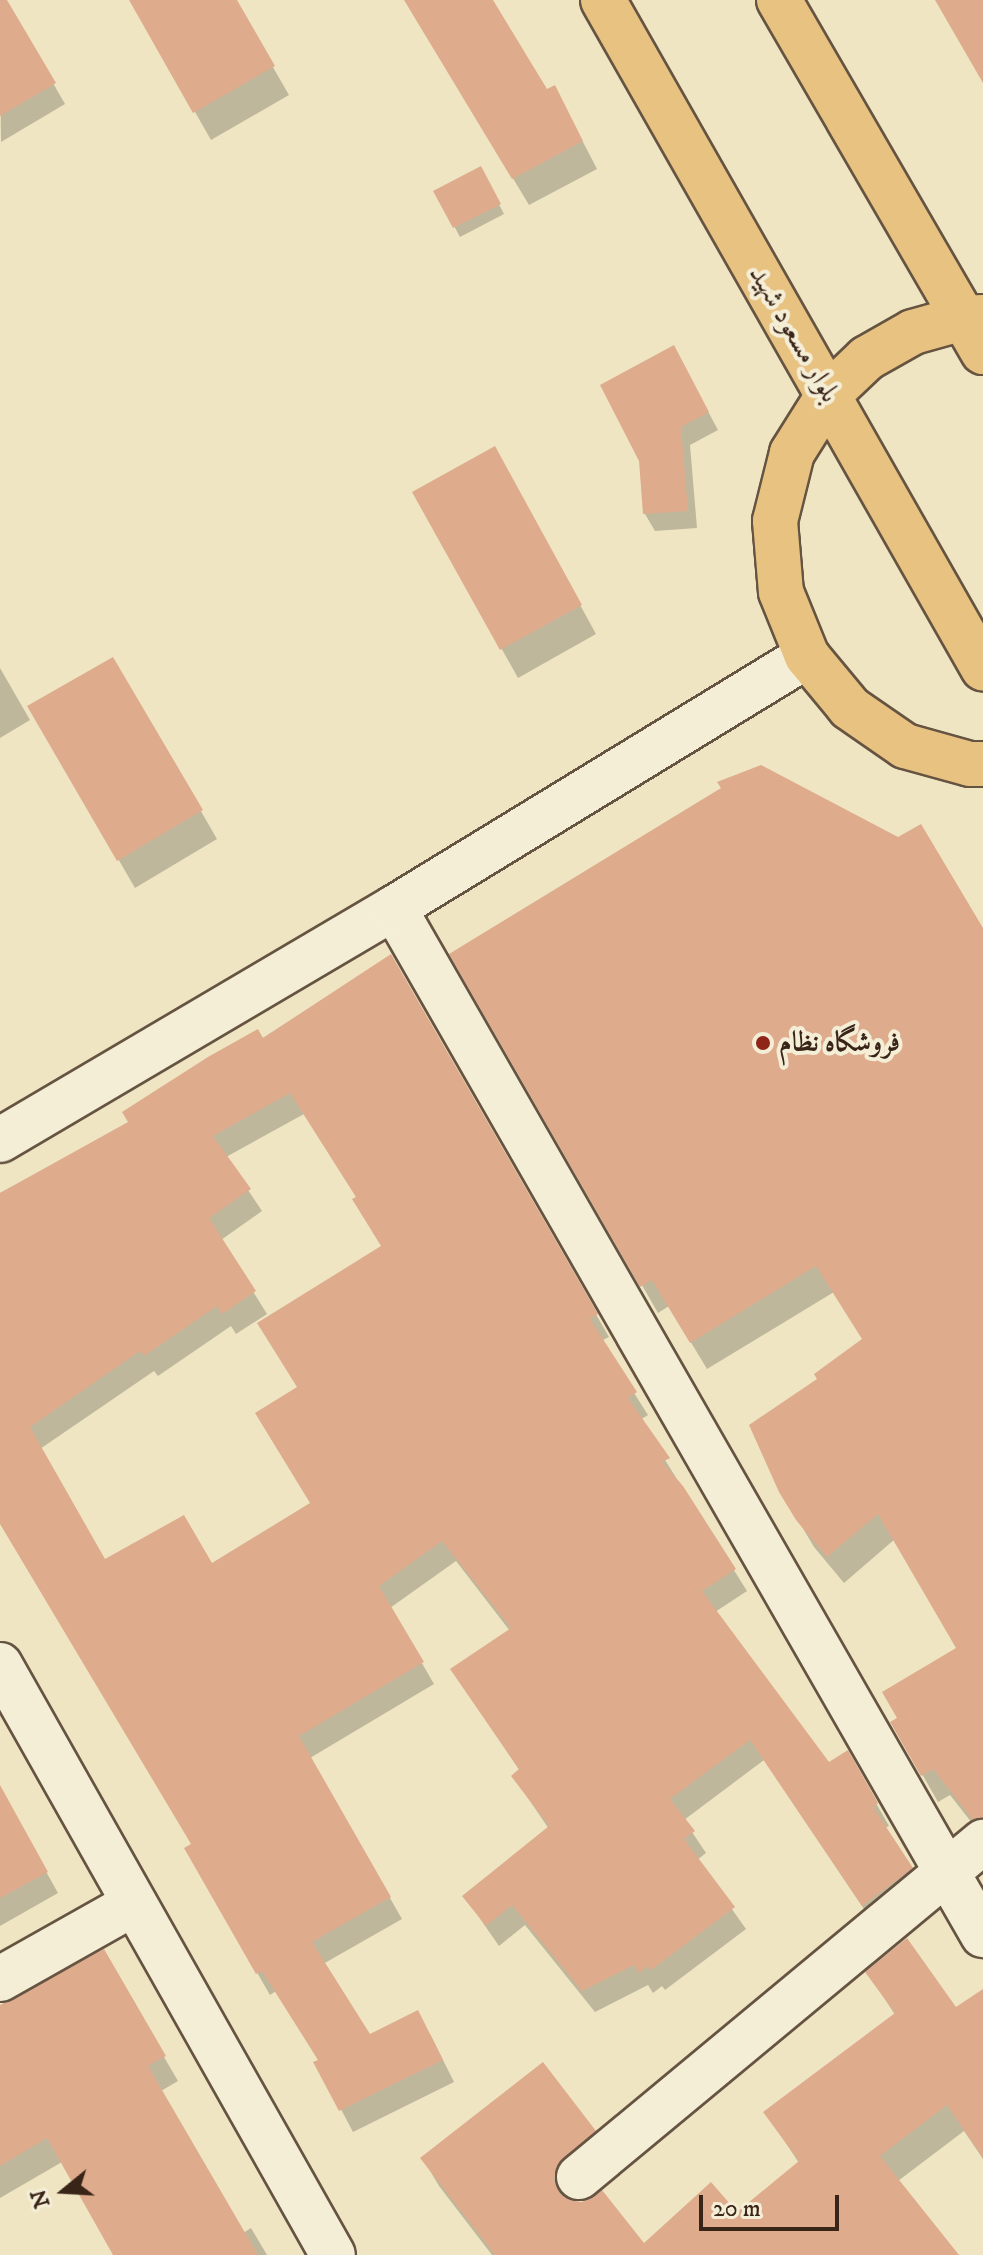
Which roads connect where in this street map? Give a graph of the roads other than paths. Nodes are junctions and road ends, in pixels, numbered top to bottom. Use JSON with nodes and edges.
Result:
{"nodes":[{"id":1,"x":603,"y":0,"type":"edge"},
{"id":2,"x":779,"y":0,"type":"edge"},
{"id":3,"x":976,"y":329,"type":"edge"},
{"id":4,"x":829,"y":394,"type":"junction"},
{"id":5,"x":807,"y":656,"type":"junction"},
{"id":6,"x":983,"y":668,"type":"edge"},
{"id":7,"x":983,"y":764,"type":"edge"},
{"id":8,"x":394,"y":908,"type":"junction"},
{"id":9,"x":0,"y":1140,"type":"edge"},
{"id":10,"x":0,"y":1665,"type":"edge"},
{"id":11,"x":983,"y":1842,"type":"edge"},
{"id":12,"x":946,"y":1870,"type":"junction"},
{"id":13,"x":133,"y":1904,"type":"junction"},
{"id":14,"x":983,"y":1935,"type":"edge"},
{"id":15,"x":0,"y":1979,"type":"edge"},
{"id":16,"x":579,"y":2177,"type":"dead end"},
{"id":17,"x":333,"y":2255,"type":"edge"}],
"edges":[{"from":1,"to":4,"type":"main road","name":"بلوار مسعود شهید"},
{"from":2,"to":3,"type":"main road"},
{"from":3,"to":4,"type":"main road"},
{"from":4,"to":5,"type":"main road"},
{"from":4,"to":6,"type":"main road","name":"بلوار مسعود شهید"},
{"from":5,"to":7,"type":"main road"},
{"from":5,"to":8,"type":"street"},
{"from":8,"to":9,"type":"street"},
{"from":8,"to":12,"type":"street"},
{"from":10,"to":13,"type":"street"},
{"from":11,"to":12,"type":"street"},
{"from":12,"to":14,"type":"street"},
{"from":12,"to":16,"type":"street"},
{"from":13,"to":15,"type":"street"},
{"from":13,"to":17,"type":"street"}]}
